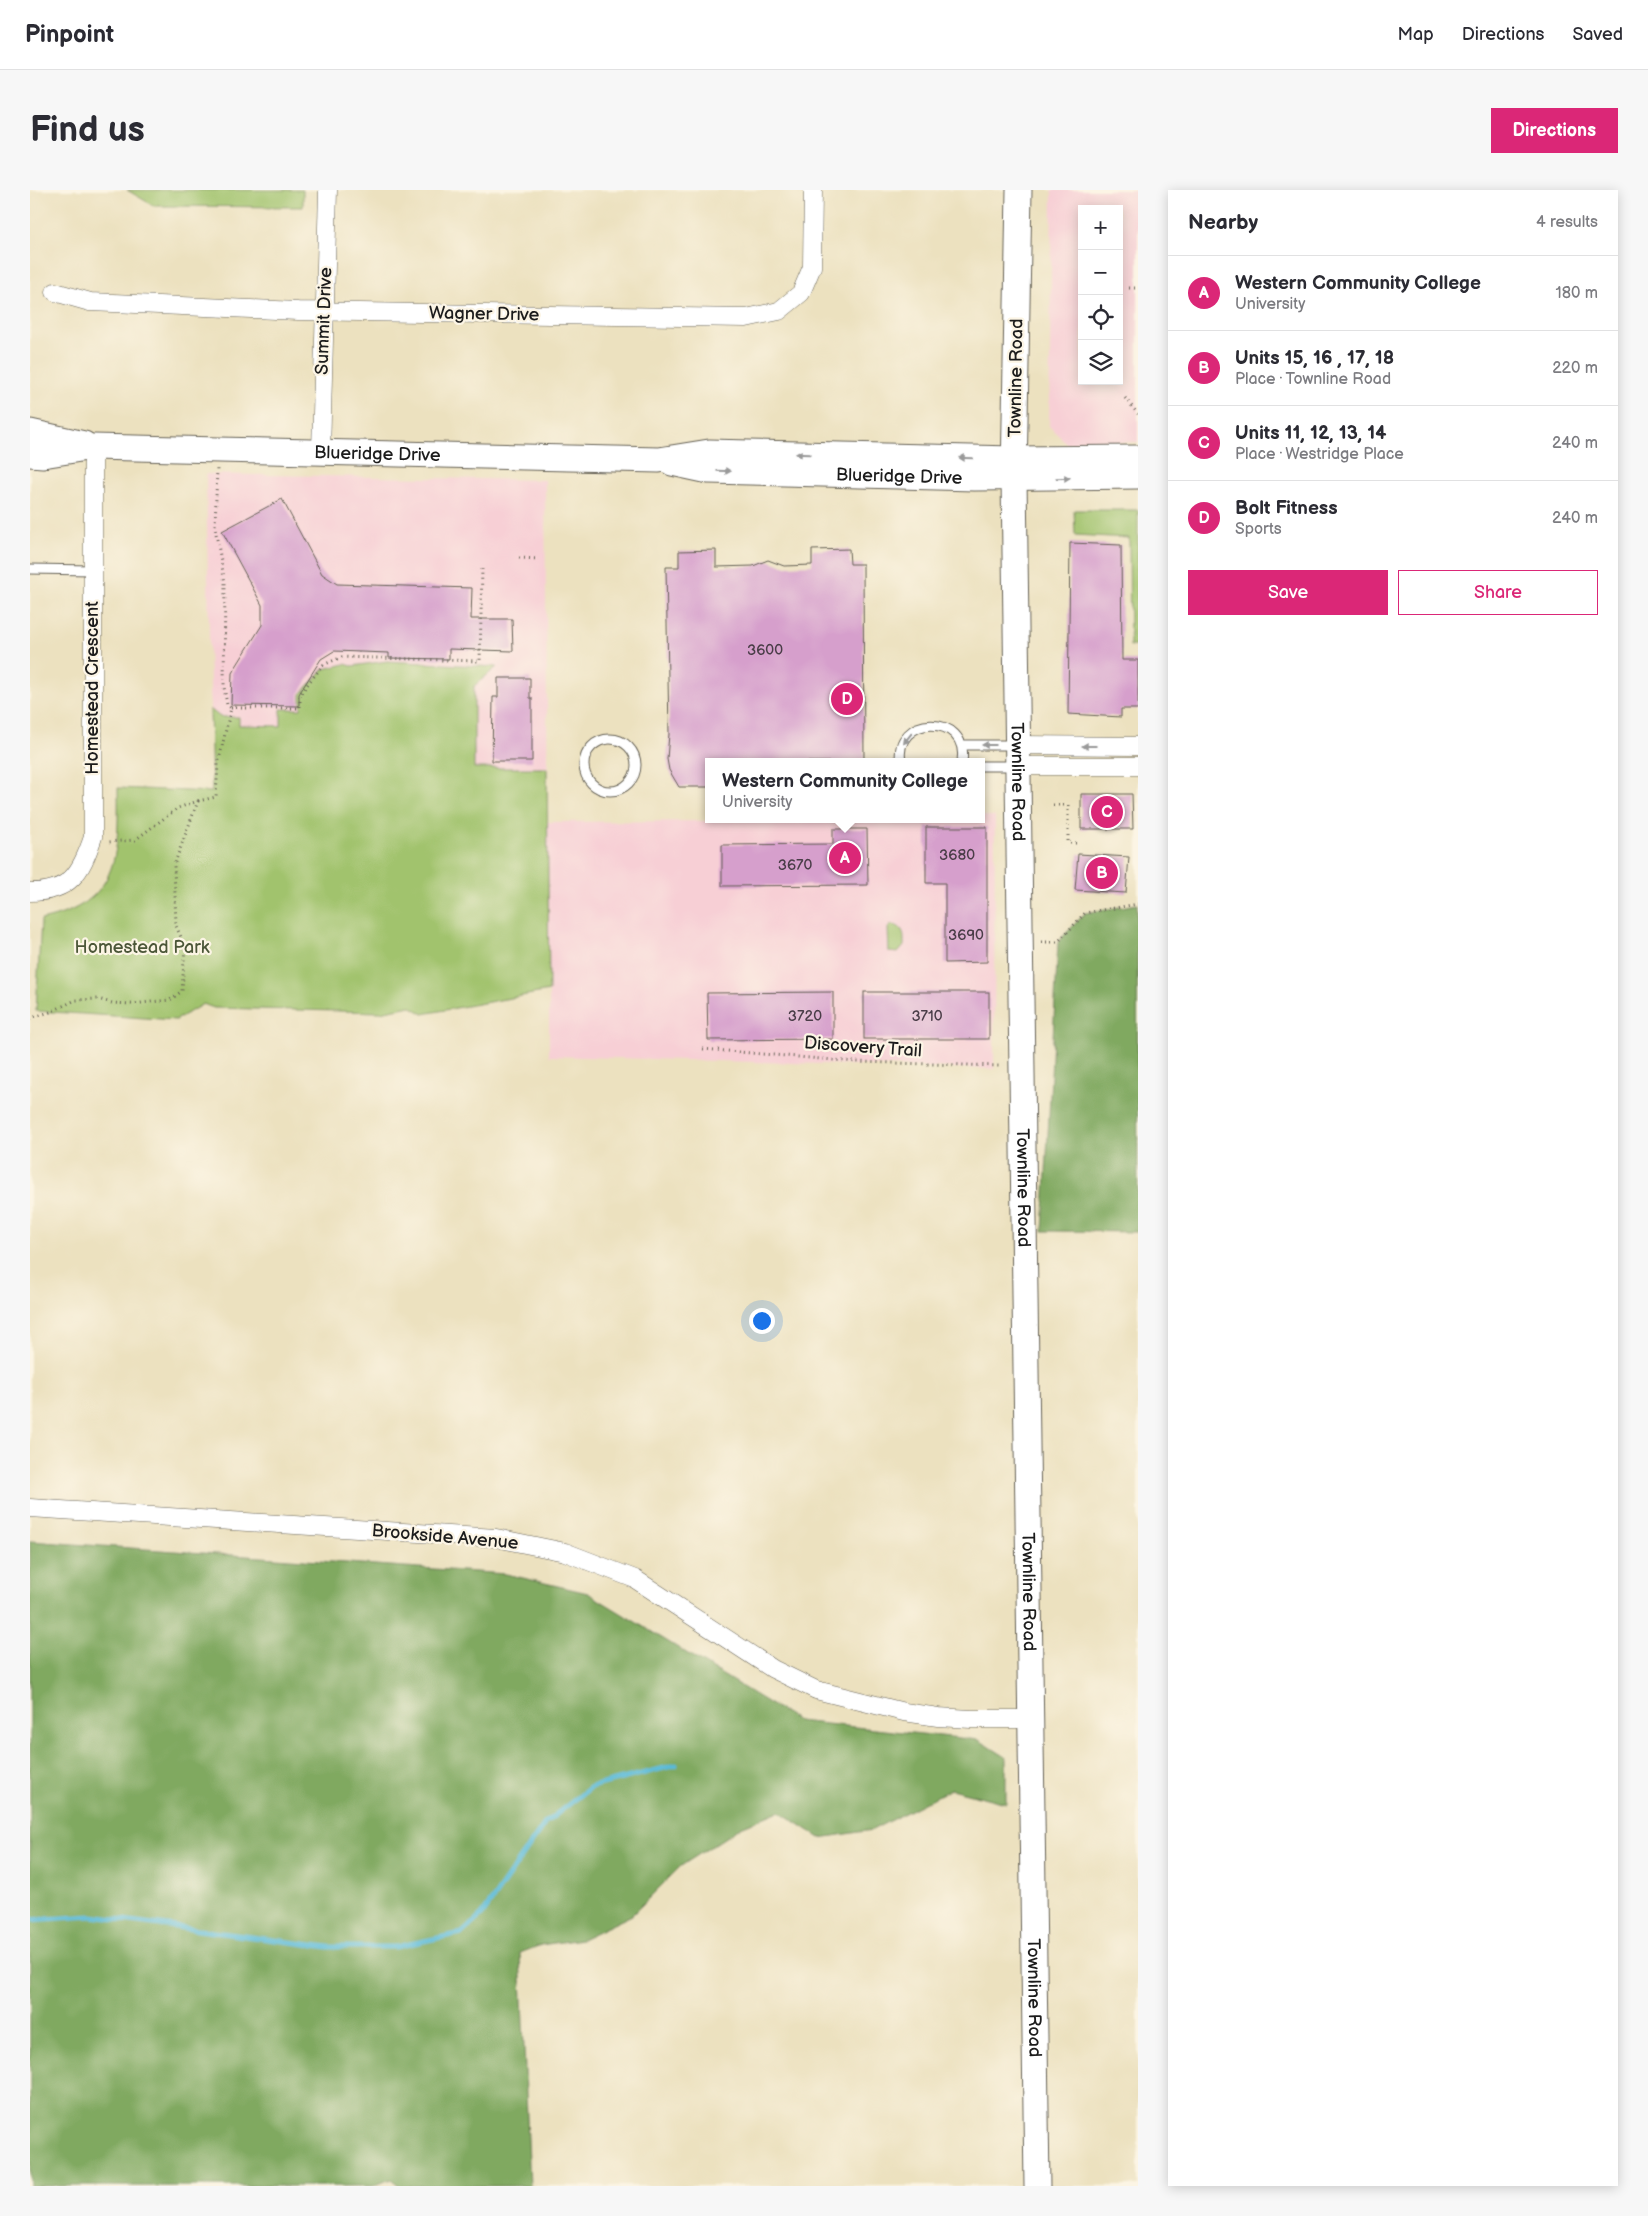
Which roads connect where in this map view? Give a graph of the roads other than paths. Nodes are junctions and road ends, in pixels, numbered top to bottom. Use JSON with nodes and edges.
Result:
{"nodes":[{"id":1,"x":328,"y":190,"type":"edge"},
{"id":2,"x":813,"y":190,"type":"edge"},
{"id":3,"x":1019,"y":190,"type":"edge"},
{"id":4,"x":55,"y":292,"type":"dead end"},
{"id":5,"x":324,"y":311,"type":"junction"},
{"id":6,"x":30,"y":432,"type":"edge"},
{"id":7,"x":93,"y":447,"type":"junction"},
{"id":8,"x":321,"y":452,"type":"junction"},
{"id":9,"x":30,"y":454,"type":"edge"},
{"id":10,"x":1138,"y":458,"type":"edge"},
{"id":11,"x":1014,"y":469,"type":"junction"},
{"id":12,"x":1138,"y":476,"type":"edge"},
{"id":13,"x":30,"y":569,"type":"edge"},
{"id":14,"x":92,"y":570,"type":"junction"},
{"id":15,"x":962,"y":746,"type":"junction"},
{"id":16,"x":1138,"y":746,"type":"edge"},
{"id":17,"x":1017,"y":756,"type":"junction"},
{"id":18,"x":585,"y":758,"type":"joint"},
{"id":19,"x":902,"y":758,"type":"edge"},
{"id":20,"x":962,"y":758,"type":"edge"},
{"id":21,"x":985,"y":765,"type":"edge"},
{"id":22,"x":1138,"y":766,"type":"edge"},
{"id":23,"x":30,"y":892,"type":"edge"},
{"id":24,"x":30,"y":1508,"type":"edge"},
{"id":25,"x":1030,"y":1719,"type":"junction"},
{"id":26,"x":1038,"y":2186,"type":"edge"}],
"edges":[{"from":1,"to":5,"type":"street","name":"Summit Drive"},
{"from":2,"to":5,"type":"street","name":"Wagner Drive"},
{"from":3,"to":11,"type":"street","name":"Townline Road"},
{"from":4,"to":5,"type":"street","name":"Wagner Drive"},
{"from":5,"to":8,"type":"street","name":"Summit Drive"},
{"from":6,"to":7,"type":"street","name":"Blueridge Drive"},
{"from":7,"to":8,"type":"street","name":"Blueridge Drive"},
{"from":7,"to":9,"type":"street","name":"Blueridge Drive"},
{"from":7,"to":14,"type":"street","name":"Homestead Crescent"},
{"from":8,"to":11,"type":"street","name":"Blueridge Drive"},
{"from":10,"to":11,"type":"street","name":"Blueridge Drive"},
{"from":11,"to":12,"type":"street","name":"Blueridge Drive","one_way":true},
{"from":11,"to":17,"type":"street","name":"Townline Road"},
{"from":13,"to":14,"type":"lane"},
{"from":14,"to":23,"type":"street","name":"Homestead Crescent"},
{"from":17,"to":15,"type":"lane","one_way":true},
{"from":15,"to":19,"type":"lane","one_way":true},
{"from":15,"to":20,"type":"lane"},
{"from":16,"to":17,"type":"street","one_way":true},
{"from":17,"to":21,"type":"lane"},
{"from":17,"to":22,"type":"street"},
{"from":17,"to":25,"type":"street","name":"Townline Road"},
{"from":18,"to":18,"type":"lane"},
{"from":24,"to":25,"type":"street","name":"Brookside Avenue"},
{"from":25,"to":26,"type":"street","name":"Townline Road"}]}
